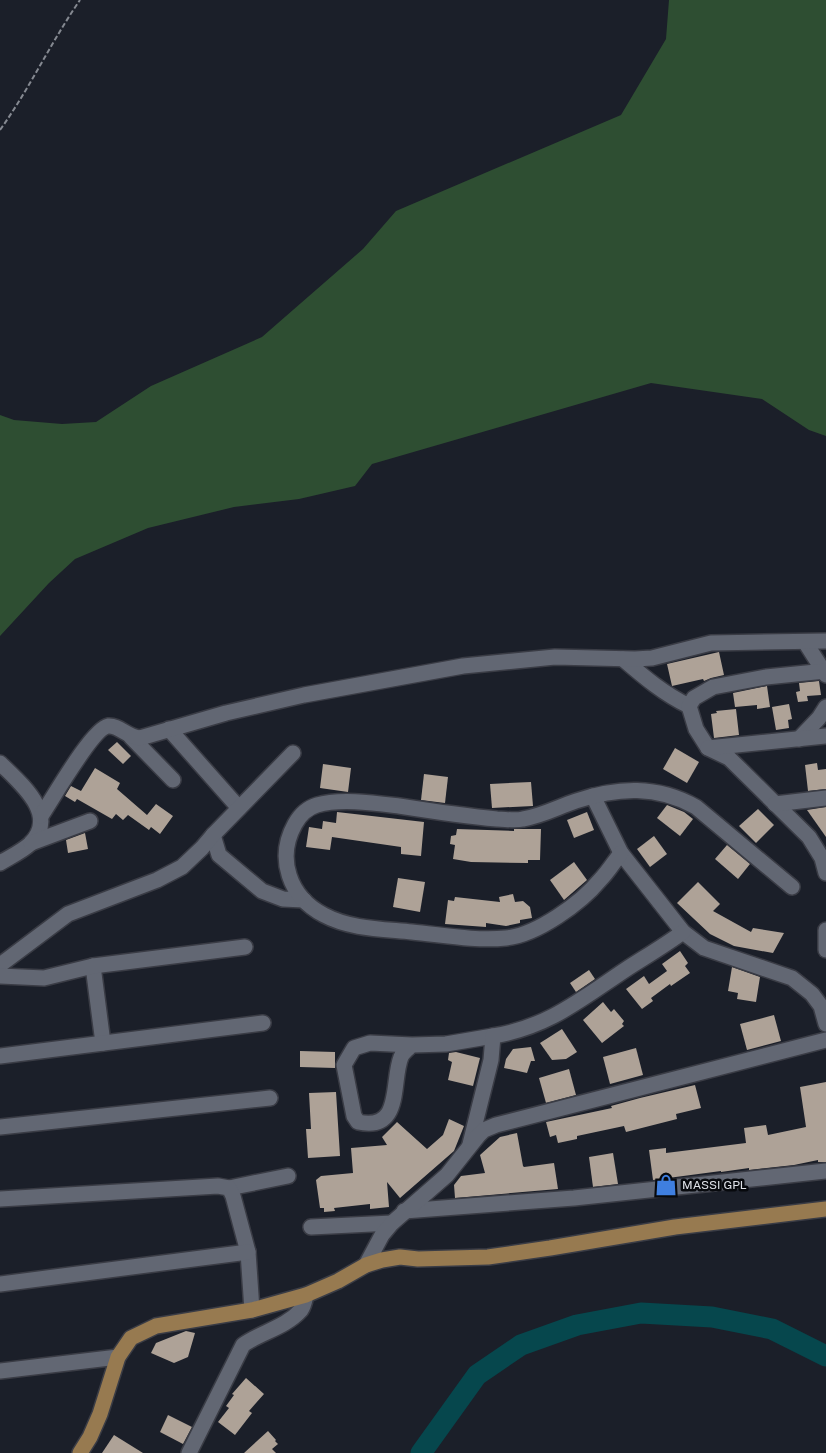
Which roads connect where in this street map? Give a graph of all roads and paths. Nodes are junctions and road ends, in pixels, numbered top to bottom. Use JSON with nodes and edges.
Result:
{"nodes":[{"id":1,"x":80,"y":0,"type":"edge"},
{"id":2,"x":0,"y":130,"type":"edge"},
{"id":3,"x":826,"y":641,"type":"edge"},
{"id":4,"x":805,"y":642,"type":"junction"},
{"id":5,"x":623,"y":659,"type":"junction"},
{"id":6,"x":825,"y":672,"type":"edge"},
{"id":7,"x":689,"y":706,"type":"junction"},
{"id":8,"x":826,"y":706,"type":"edge"},
{"id":9,"x":169,"y":729,"type":"junction"},
{"id":10,"x":826,"y":736,"type":"edge"},
{"id":11,"x":131,"y":737,"type":"junction"},
{"id":12,"x":799,"y":739,"type":"junction"},
{"id":13,"x":708,"y":748,"type":"junction"},
{"id":14,"x":293,"y":753,"type":"dead end"},
{"id":15,"x":0,"y":764,"type":"edge"},
{"id":16,"x":173,"y":780,"type":"dead end"},
{"id":17,"x":593,"y":796,"type":"junction"},
{"id":18,"x":826,"y":798,"type":"edge"},
{"id":19,"x":775,"y":804,"type":"junction"},
{"id":20,"x":239,"y":808,"type":"junction"},
{"id":21,"x":41,"y":816,"type":"junction"},
{"id":22,"x":90,"y":821,"type":"dead end"},
{"id":23,"x":213,"y":835,"type":"junction"},
{"id":24,"x":31,"y":843,"type":"junction"},
{"id":25,"x":621,"y":853,"type":"junction"},
{"id":26,"x":0,"y":863,"type":"edge"},
{"id":27,"x":825,"y":863,"type":"edge"},
{"id":28,"x":792,"y":887,"type":"dead end"},
{"id":29,"x":304,"y":900,"type":"junction"},
{"id":30,"x":826,"y":930,"type":"edge"},
{"id":31,"x":683,"y":932,"type":"junction"},
{"id":32,"x":826,"y":945,"type":"edge"},
{"id":33,"x":245,"y":947,"type":"dead end"},
{"id":34,"x":826,"y":950,"type":"edge"},
{"id":35,"x":0,"y":964,"type":"edge"},
{"id":36,"x":93,"y":966,"type":"junction"},
{"id":37,"x":0,"y":976,"type":"edge"},
{"id":38,"x":264,"y":1023,"type":"dead end"},
{"id":39,"x":826,"y":1024,"type":"edge"},
{"id":40,"x":493,"y":1036,"type":"junction"},
{"id":41,"x":826,"y":1040,"type":"edge"},
{"id":42,"x":102,"y":1043,"type":"junction"},
{"id":43,"x":412,"y":1045,"type":"junction"},
{"id":44,"x":0,"y":1056,"type":"edge"},
{"id":45,"x":270,"y":1098,"type":"dead end"},
{"id":46,"x":0,"y":1127,"type":"edge"},
{"id":47,"x":468,"y":1148,"type":"junction"},
{"id":48,"x":826,"y":1171,"type":"edge"},
{"id":49,"x":288,"y":1176,"type":"dead end"},
{"id":50,"x":229,"y":1188,"type":"junction"},
{"id":51,"x":0,"y":1199,"type":"edge"},
{"id":52,"x":826,"y":1209,"type":"edge"},
{"id":53,"x":404,"y":1211,"type":"junction"},
{"id":54,"x":392,"y":1223,"type":"junction"},
{"id":55,"x":311,"y":1227,"type":"dead end"},
{"id":56,"x":248,"y":1252,"type":"junction"},
{"id":57,"x":366,"y":1265,"type":"junction"},
{"id":58,"x":0,"y":1284,"type":"edge"},
{"id":59,"x":306,"y":1295,"type":"junction"},
{"id":60,"x":252,"y":1310,"type":"junction"},
{"id":61,"x":118,"y":1357,"type":"junction"},
{"id":62,"x":0,"y":1371,"type":"edge"},
{"id":63,"x":80,"y":1453,"type":"edge"},
{"id":64,"x":189,"y":1453,"type":"edge"}],
"edges":[{"from":1,"to":2,"type":"path"},
{"from":3,"to":4,"type":"street"},
{"from":4,"to":5,"type":"street"},
{"from":4,"to":6,"type":"street"},
{"from":5,"to":7,"type":"street"},
{"from":5,"to":9,"type":"street"},
{"from":6,"to":7,"type":"street"},
{"from":7,"to":13,"type":"street"},
{"from":8,"to":12,"type":"street"},
{"from":9,"to":11,"type":"street"},
{"from":9,"to":20,"type":"street"},
{"from":10,"to":12,"type":"street"},
{"from":11,"to":16,"type":"street"},
{"from":11,"to":21,"type":"street"},
{"from":12,"to":13,"type":"street"},
{"from":13,"to":19,"type":"street"},
{"from":14,"to":20,"type":"street"},
{"from":15,"to":21,"type":"street"},
{"from":17,"to":25,"type":"street"},
{"from":17,"to":28,"type":"street"},
{"from":17,"to":29,"type":"street"},
{"from":18,"to":19,"type":"street"},
{"from":19,"to":27,"type":"street"},
{"from":20,"to":23,"type":"street"},
{"from":21,"to":24,"type":"street"},
{"from":22,"to":24,"type":"street"},
{"from":23,"to":29,"type":"street"},
{"from":23,"to":35,"type":"street"},
{"from":24,"to":26,"type":"street"},
{"from":25,"to":29,"type":"street"},
{"from":25,"to":31,"type":"street"},
{"from":30,"to":32,"type":"street"},
{"from":31,"to":39,"type":"street"},
{"from":31,"to":40,"type":"street"},
{"from":32,"to":34,"type":"street"},
{"from":33,"to":36,"type":"street"},
{"from":36,"to":37,"type":"street"},
{"from":36,"to":42,"type":"street"},
{"from":38,"to":42,"type":"street"},
{"from":40,"to":43,"type":"street"},
{"from":40,"to":47,"type":"street"},
{"from":41,"to":47,"type":"street"},
{"from":42,"to":44,"type":"street"},
{"from":43,"to":43,"type":"street"},
{"from":45,"to":46,"type":"street"},
{"from":47,"to":53,"type":"street"},
{"from":48,"to":53,"type":"street"},
{"from":49,"to":50,"type":"street"},
{"from":50,"to":51,"type":"street"},
{"from":50,"to":56,"type":"street"},
{"from":52,"to":57,"type":"main road"},
{"from":53,"to":54,"type":"street"},
{"from":54,"to":55,"type":"street"},
{"from":54,"to":57,"type":"street"},
{"from":56,"to":58,"type":"street"},
{"from":56,"to":60,"type":"street"},
{"from":57,"to":59,"type":"main road"},
{"from":59,"to":60,"type":"main road"},
{"from":59,"to":64,"type":"street"},
{"from":60,"to":61,"type":"main road"},
{"from":61,"to":62,"type":"street"},
{"from":61,"to":63,"type":"main road"}]}
